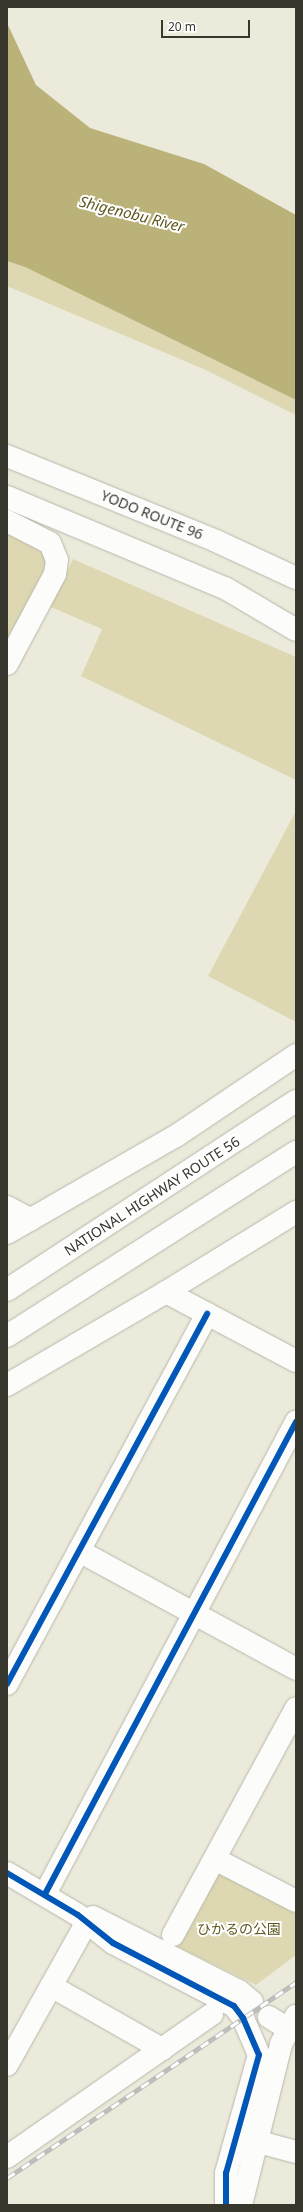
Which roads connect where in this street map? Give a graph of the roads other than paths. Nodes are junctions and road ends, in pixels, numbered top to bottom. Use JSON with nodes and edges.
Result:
{"nodes":[{"id":1,"x":7,"y":456,"type":"edge"},
{"id":2,"x":7,"y":497,"type":"edge"},
{"id":3,"x":7,"y":522,"type":"edge"},
{"id":4,"x":296,"y":578,"type":"edge"},
{"id":5,"x":296,"y":630,"type":"edge"},
{"id":6,"x":7,"y":664,"type":"edge"},
{"id":7,"x":296,"y":1055,"type":"edge"},
{"id":8,"x":296,"y":1101,"type":"edge"},
{"id":9,"x":296,"y":1152,"type":"edge"},
{"id":10,"x":7,"y":1207,"type":"edge"},
{"id":11,"x":296,"y":1212,"type":"edge"},
{"id":12,"x":31,"y":1220,"type":"junction"},
{"id":13,"x":7,"y":1233,"type":"edge"},
{"id":14,"x":7,"y":1290,"type":"edge"},
{"id":15,"x":166,"y":1292,"type":"junction"},
{"id":16,"x":207,"y":1314,"type":"junction"},
{"id":17,"x":7,"y":1336,"type":"edge"},
{"id":18,"x":296,"y":1361,"type":"edge"},
{"id":19,"x":7,"y":1385,"type":"edge"},
{"id":20,"x":294,"y":1433,"type":"edge"},
{"id":21,"x":79,"y":1551,"type":"junction"},
{"id":22,"x":194,"y":1614,"type":"junction"},
{"id":23,"x":296,"y":1669,"type":"edge"},
{"id":24,"x":7,"y":1684,"type":"edge"},
{"id":25,"x":296,"y":1708,"type":"edge"},
{"id":26,"x":215,"y":1859,"type":"junction"},
{"id":27,"x":7,"y":1873,"type":"edge"},
{"id":28,"x":45,"y":1894,"type":"junction"},
{"id":29,"x":296,"y":1901,"type":"edge"},
{"id":30,"x":83,"y":1918,"type":"junction"},
{"id":31,"x":173,"y":1935,"type":"dead end"},
{"id":32,"x":51,"y":1986,"type":"junction"},
{"id":33,"x":252,"y":2002,"type":"dead end"},
{"id":34,"x":212,"y":2014,"type":"dead end"},
{"id":35,"x":269,"y":2017,"type":"dead end"},
{"id":36,"x":292,"y":2023,"type":"edge"},
{"id":37,"x":162,"y":2049,"type":"junction"},
{"id":38,"x":7,"y":2065,"type":"edge"},
{"id":39,"x":255,"y":2141,"type":"junction"},
{"id":40,"x":296,"y":2152,"type":"edge"},
{"id":41,"x":7,"y":2157,"type":"edge"},
{"id":42,"x":226,"y":2205,"type":"edge"},
{"id":43,"x":241,"y":2205,"type":"edge"}],
"edges":[{"from":1,"to":4,"type":"main road","name":"YODO ROUTE 96"},
{"from":2,"to":5,"type":"main road"},
{"from":3,"to":6,"type":"main road"},
{"from":7,"to":12,"type":"main road"},
{"from":8,"to":14,"type":"main road","name":"NATIONAL HIGHWAY ROUTE 56"},
{"from":9,"to":17,"type":"main road"},
{"from":10,"to":12,"type":"main road"},
{"from":11,"to":15,"type":"main road"},
{"from":12,"to":13,"type":"main road"},
{"from":15,"to":16,"type":"main road"},
{"from":15,"to":19,"type":"main road"},
{"from":16,"to":18,"type":"main road"},
{"from":16,"to":21,"type":"main road"},
{"from":20,"to":22,"type":"main road"},
{"from":21,"to":22,"type":"main road"},
{"from":21,"to":24,"type":"main road"},
{"from":22,"to":23,"type":"main road"},
{"from":22,"to":28,"type":"main road"},
{"from":25,"to":26,"type":"main road"},
{"from":26,"to":29,"type":"main road"},
{"from":26,"to":31,"type":"main road"},
{"from":27,"to":28,"type":"main road"},
{"from":28,"to":30,"type":"main road"},
{"from":30,"to":32,"type":"main road"},
{"from":30,"to":33,"type":"main road"},
{"from":30,"to":42,"type":"main road"},
{"from":32,"to":37,"type":"main road"},
{"from":32,"to":38,"type":"main road"},
{"from":34,"to":37,"type":"main road"},
{"from":35,"to":36,"type":"main road"},
{"from":36,"to":39,"type":"main road"},
{"from":37,"to":41,"type":"main road"},
{"from":39,"to":40,"type":"main road"},
{"from":39,"to":43,"type":"main road"}]}
